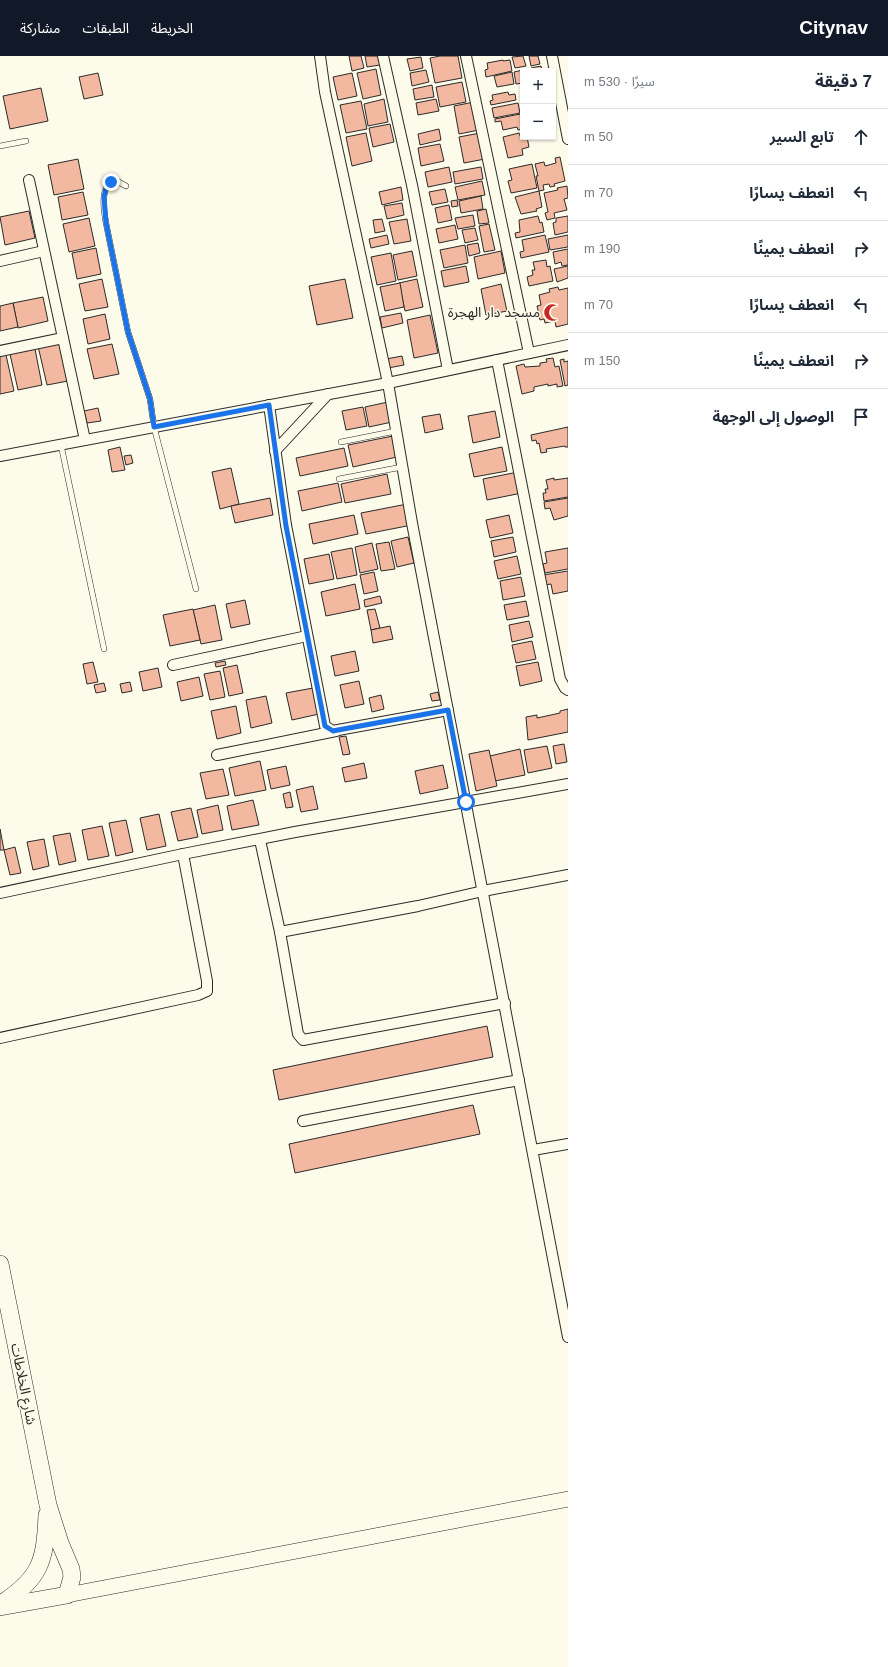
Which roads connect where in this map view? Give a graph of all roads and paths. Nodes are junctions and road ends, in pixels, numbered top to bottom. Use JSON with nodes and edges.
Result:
{"nodes":[{"id":1,"x":320,"y":56,"type":"edge"},
{"id":2,"x":383,"y":56,"type":"edge"},
{"id":3,"x":466,"y":56,"type":"edge"},
{"id":4,"x":552,"y":56,"type":"edge"},
{"id":5,"x":568,"y":139,"type":"edge"},
{"id":6,"x":26,"y":141,"type":"dead end"},
{"id":7,"x":0,"y":146,"type":"edge"},
{"id":8,"x":29,"y":180,"type":"dead end"},
{"id":9,"x":126,"y":186,"type":"dead end"},
{"id":10,"x":44,"y":251,"type":"junction"},
{"id":11,"x":0,"y":261,"type":"edge"},
{"id":12,"x":63,"y":338,"type":"junction"},
{"id":13,"x":568,"y":345,"type":"edge"},
{"id":14,"x":0,"y":351,"type":"edge"},
{"id":15,"x":528,"y":353,"type":"junction"},
{"id":16,"x":496,"y":360,"type":"junction"},
{"id":17,"x":448,"y":370,"type":"junction"},
{"id":18,"x":388,"y":383,"type":"junction"},
{"id":19,"x":328,"y":394,"type":"junction"},
{"id":20,"x":269,"y":405,"type":"junction"},
{"id":21,"x":154,"y":427,"type":"junction"},
{"id":22,"x":396,"y":431,"type":"junction"},
{"id":23,"x":85,"y":440,"type":"junction"},
{"id":24,"x":341,"y":442,"type":"dead end"},
{"id":25,"x":61,"y":445,"type":"junction"},
{"id":26,"x":275,"y":451,"type":"junction"},
{"id":27,"x":0,"y":456,"type":"edge"},
{"id":28,"x":402,"y":467,"type":"junction"},
{"id":29,"x":339,"y":479,"type":"dead end"},
{"id":30,"x":196,"y":590,"type":"dead end"},
{"id":31,"x":307,"y":636,"type":"junction"},
{"id":32,"x":104,"y":649,"type":"dead end"},
{"id":33,"x":173,"y":665,"type":"dead end"},
{"id":34,"x":568,"y":690,"type":"edge"},
{"id":35,"x":448,"y":710,"type":"junction"},
{"id":36,"x":338,"y":730,"type":"junction"},
{"id":37,"x":217,"y":755,"type":"dead end"},
{"id":38,"x":568,"y":784,"type":"edge"},
{"id":39,"x":466,"y":802,"type":"junction"},
{"id":40,"x":260,"y":840,"type":"junction"},
{"id":41,"x":183,"y":854,"type":"junction"},
{"id":42,"x":568,"y":875,"type":"edge"},
{"id":43,"x":483,"y":891,"type":"junction"},
{"id":44,"x":0,"y":893,"type":"edge"},
{"id":45,"x":280,"y":932,"type":"junction"},
{"id":46,"x":505,"y":1003,"type":"junction"},
{"id":47,"x":0,"y":1038,"type":"edge"},
{"id":48,"x":519,"y":1080,"type":"junction"},
{"id":49,"x":303,"y":1121,"type":"dead end"},
{"id":50,"x":568,"y":1144,"type":"edge"},
{"id":51,"x":533,"y":1150,"type":"junction"},
{"id":52,"x":0,"y":1264,"type":"edge"},
{"id":53,"x":568,"y":1337,"type":"edge"},
{"id":54,"x":568,"y":1499,"type":"edge"},
{"id":55,"x":48,"y":1505,"type":"junction"},
{"id":56,"x":67,"y":1595,"type":"junction"},
{"id":57,"x":0,"y":1606,"type":"edge"}],
"edges":[{"from":1,"to":18,"type":"street"},
{"from":2,"to":17,"type":"street"},
{"from":3,"to":15,"type":"street"},
{"from":4,"to":5,"type":"street"},
{"from":6,"to":7,"type":"lane"},
{"from":8,"to":10,"type":"street"},
{"from":9,"to":21,"type":"lane"},
{"from":10,"to":11,"type":"street"},
{"from":10,"to":12,"type":"street"},
{"from":12,"to":14,"type":"street"},
{"from":12,"to":23,"type":"street"},
{"from":13,"to":15,"type":"street"},
{"from":15,"to":16,"type":"street"},
{"from":16,"to":17,"type":"street"},
{"from":16,"to":34,"type":"street"},
{"from":17,"to":18,"type":"street"},
{"from":18,"to":19,"type":"street"},
{"from":18,"to":22,"type":"street"},
{"from":19,"to":20,"type":"street"},
{"from":19,"to":26,"type":"street"},
{"from":20,"to":21,"type":"street"},
{"from":20,"to":26,"type":"street"},
{"from":21,"to":23,"type":"street"},
{"from":21,"to":30,"type":"lane"},
{"from":22,"to":24,"type":"lane"},
{"from":22,"to":28,"type":"street"},
{"from":23,"to":25,"type":"street"},
{"from":25,"to":27,"type":"street"},
{"from":25,"to":32,"type":"lane"},
{"from":26,"to":31,"type":"street"},
{"from":28,"to":29,"type":"lane"},
{"from":28,"to":35,"type":"street"},
{"from":31,"to":33,"type":"street"},
{"from":31,"to":36,"type":"street"},
{"from":35,"to":36,"type":"street"},
{"from":35,"to":39,"type":"street"},
{"from":36,"to":37,"type":"street"},
{"from":38,"to":39,"type":"street"},
{"from":39,"to":40,"type":"street"},
{"from":39,"to":43,"type":"street"},
{"from":40,"to":41,"type":"street"},
{"from":40,"to":45,"type":"street"},
{"from":41,"to":44,"type":"street"},
{"from":41,"to":47,"type":"street"},
{"from":42,"to":43,"type":"street"},
{"from":43,"to":45,"type":"street"},
{"from":43,"to":46,"type":"street"},
{"from":45,"to":46,"type":"street"},
{"from":46,"to":48,"type":"street"},
{"from":48,"to":49,"type":"street"},
{"from":48,"to":51,"type":"street"},
{"from":50,"to":51,"type":"street"},
{"from":51,"to":53,"type":"street"},
{"from":52,"to":55,"type":"main road","name":"شارع الخلاطات"},
{"from":54,"to":56,"type":"main road"},
{"from":55,"to":56,"type":"main road"},
{"from":55,"to":57,"type":"main road"},
{"from":56,"to":57,"type":"main road"}]}
